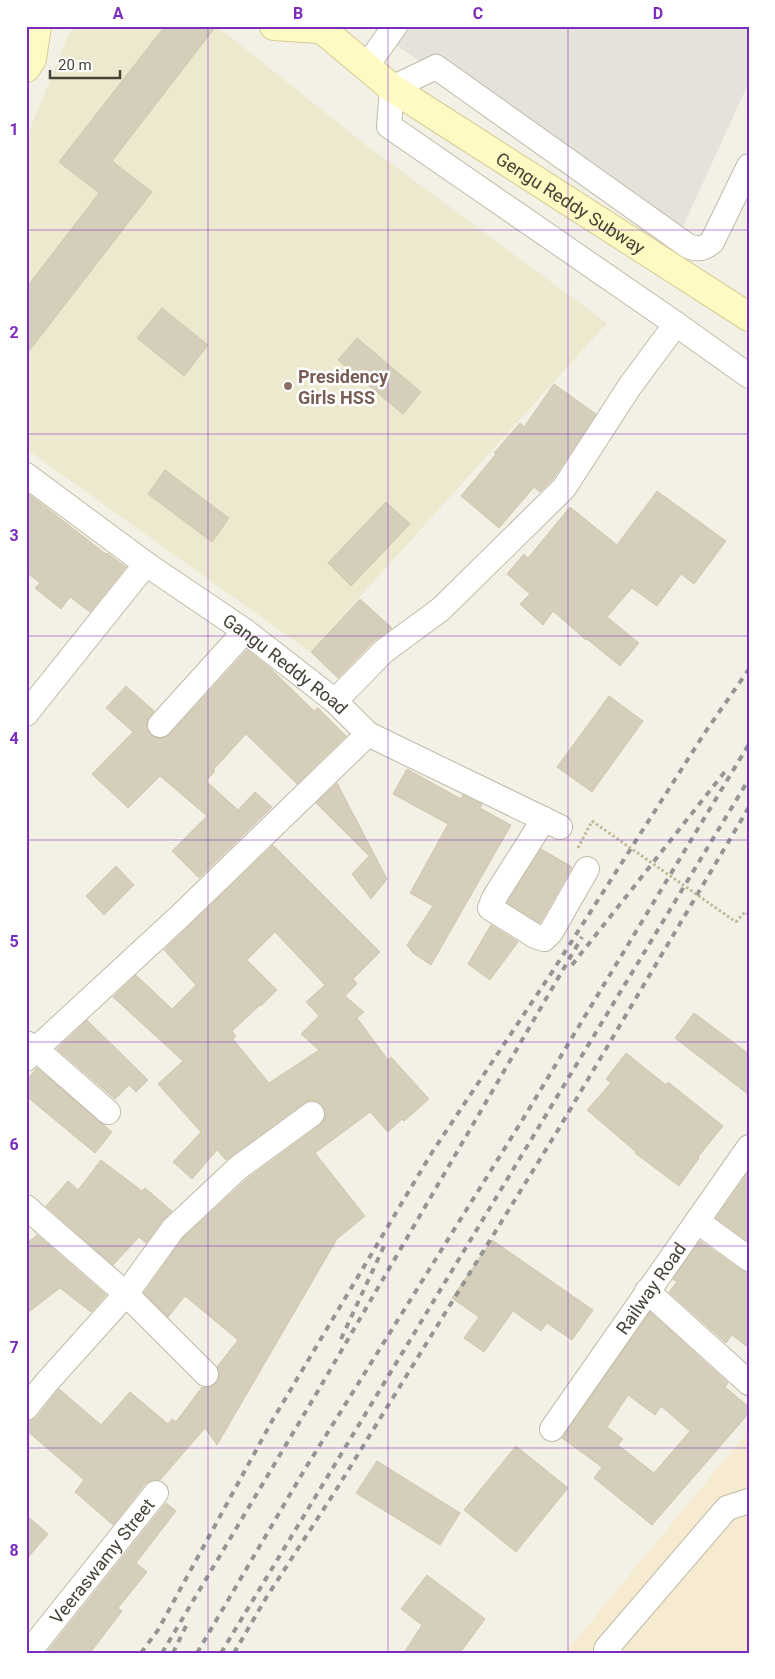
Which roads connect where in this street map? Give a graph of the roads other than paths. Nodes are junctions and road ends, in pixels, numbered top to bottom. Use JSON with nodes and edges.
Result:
{"nodes":[{"id":1,"x":37,"y":26,"type":"edge"},
{"id":2,"x":274,"y":26,"type":"edge"},
{"id":3,"x":395,"y":26,"type":"edge"},
{"id":4,"x":318,"y":28,"type":"edge"},
{"id":5,"x":366,"y":67,"type":"junction"},
{"id":6,"x":26,"y":68,"type":"edge"},
{"id":7,"x":392,"y":88,"type":"junction"},
{"id":8,"x":749,"y":166,"type":"edge"},
{"id":9,"x":749,"y":317,"type":"edge"},
{"id":10,"x":676,"y":324,"type":"junction"},
{"id":11,"x":749,"y":376,"type":"edge"},
{"id":12,"x":26,"y":475,"type":"edge"},
{"id":13,"x":146,"y":564,"type":"junction"},
{"id":14,"x":245,"y":631,"type":"junction"},
{"id":15,"x":335,"y":701,"type":"junction"},
{"id":16,"x":26,"y":714,"type":"edge"},
{"id":17,"x":160,"y":725,"type":"dead end"},
{"id":18,"x":368,"y":734,"type":"junction"},
{"id":19,"x":587,"y":869,"type":"dead end"},
{"id":20,"x":29,"y":1050,"type":"edge"},
{"id":21,"x":108,"y":1112,"type":"dead end"},
{"id":22,"x":312,"y":1114,"type":"dead end"},
{"id":23,"x":749,"y":1147,"type":"edge"},
{"id":24,"x":26,"y":1207,"type":"edge"},
{"id":25,"x":697,"y":1220,"type":"junction"},
{"id":26,"x":749,"y":1259,"type":"edge"},
{"id":27,"x":647,"y":1291,"type":"junction"},
{"id":28,"x":126,"y":1294,"type":"junction"},
{"id":29,"x":206,"y":1374,"type":"dead end"},
{"id":30,"x":749,"y":1383,"type":"edge"},
{"id":31,"x":26,"y":1408,"type":"edge"},
{"id":32,"x":552,"y":1429,"type":"dead end"},
{"id":33,"x":156,"y":1493,"type":"dead end"},
{"id":34,"x":749,"y":1501,"type":"edge"},
{"id":35,"x":28,"y":1653,"type":"edge"},
{"id":36,"x":610,"y":1653,"type":"edge"}],
"edges":[{"from":1,"to":6,"type":"main road"},
{"from":2,"to":4,"type":"main road"},
{"from":3,"to":5,"type":"street"},
{"from":4,"to":5,"type":"main road","name":"Gengu Reddy Subway"},
{"from":5,"to":7,"type":"main road","name":"Gengu Reddy Subway"},
{"from":7,"to":8,"type":"street"},
{"from":7,"to":9,"type":"main road","name":"Gengu Reddy Subway"},
{"from":7,"to":10,"type":"street"},
{"from":10,"to":11,"type":"street"},
{"from":10,"to":15,"type":"street"},
{"from":12,"to":13,"type":"street","name":"Gangu Reddy Road"},
{"from":13,"to":14,"type":"street","name":"Gangu Reddy Road"},
{"from":13,"to":16,"type":"street"},
{"from":14,"to":15,"type":"street","name":"Gangu Reddy Road"},
{"from":14,"to":17,"type":"street"},
{"from":15,"to":18,"type":"street","name":"Gangu Reddy Road"},
{"from":18,"to":19,"type":"street","name":"Gangu Reddy Road"},
{"from":18,"to":20,"type":"street"},
{"from":20,"to":21,"type":"street"},
{"from":22,"to":28,"type":"street"},
{"from":23,"to":25,"type":"street","name":"Railway Road"},
{"from":24,"to":28,"type":"street"},
{"from":25,"to":26,"type":"street"},
{"from":25,"to":27,"type":"street","name":"Railway Road"},
{"from":27,"to":30,"type":"street"},
{"from":27,"to":32,"type":"street","name":"Railway Road"},
{"from":28,"to":29,"type":"street"},
{"from":28,"to":31,"type":"street"},
{"from":33,"to":35,"type":"street","name":"Veeraswamy Street"},
{"from":34,"to":36,"type":"street"}]}
